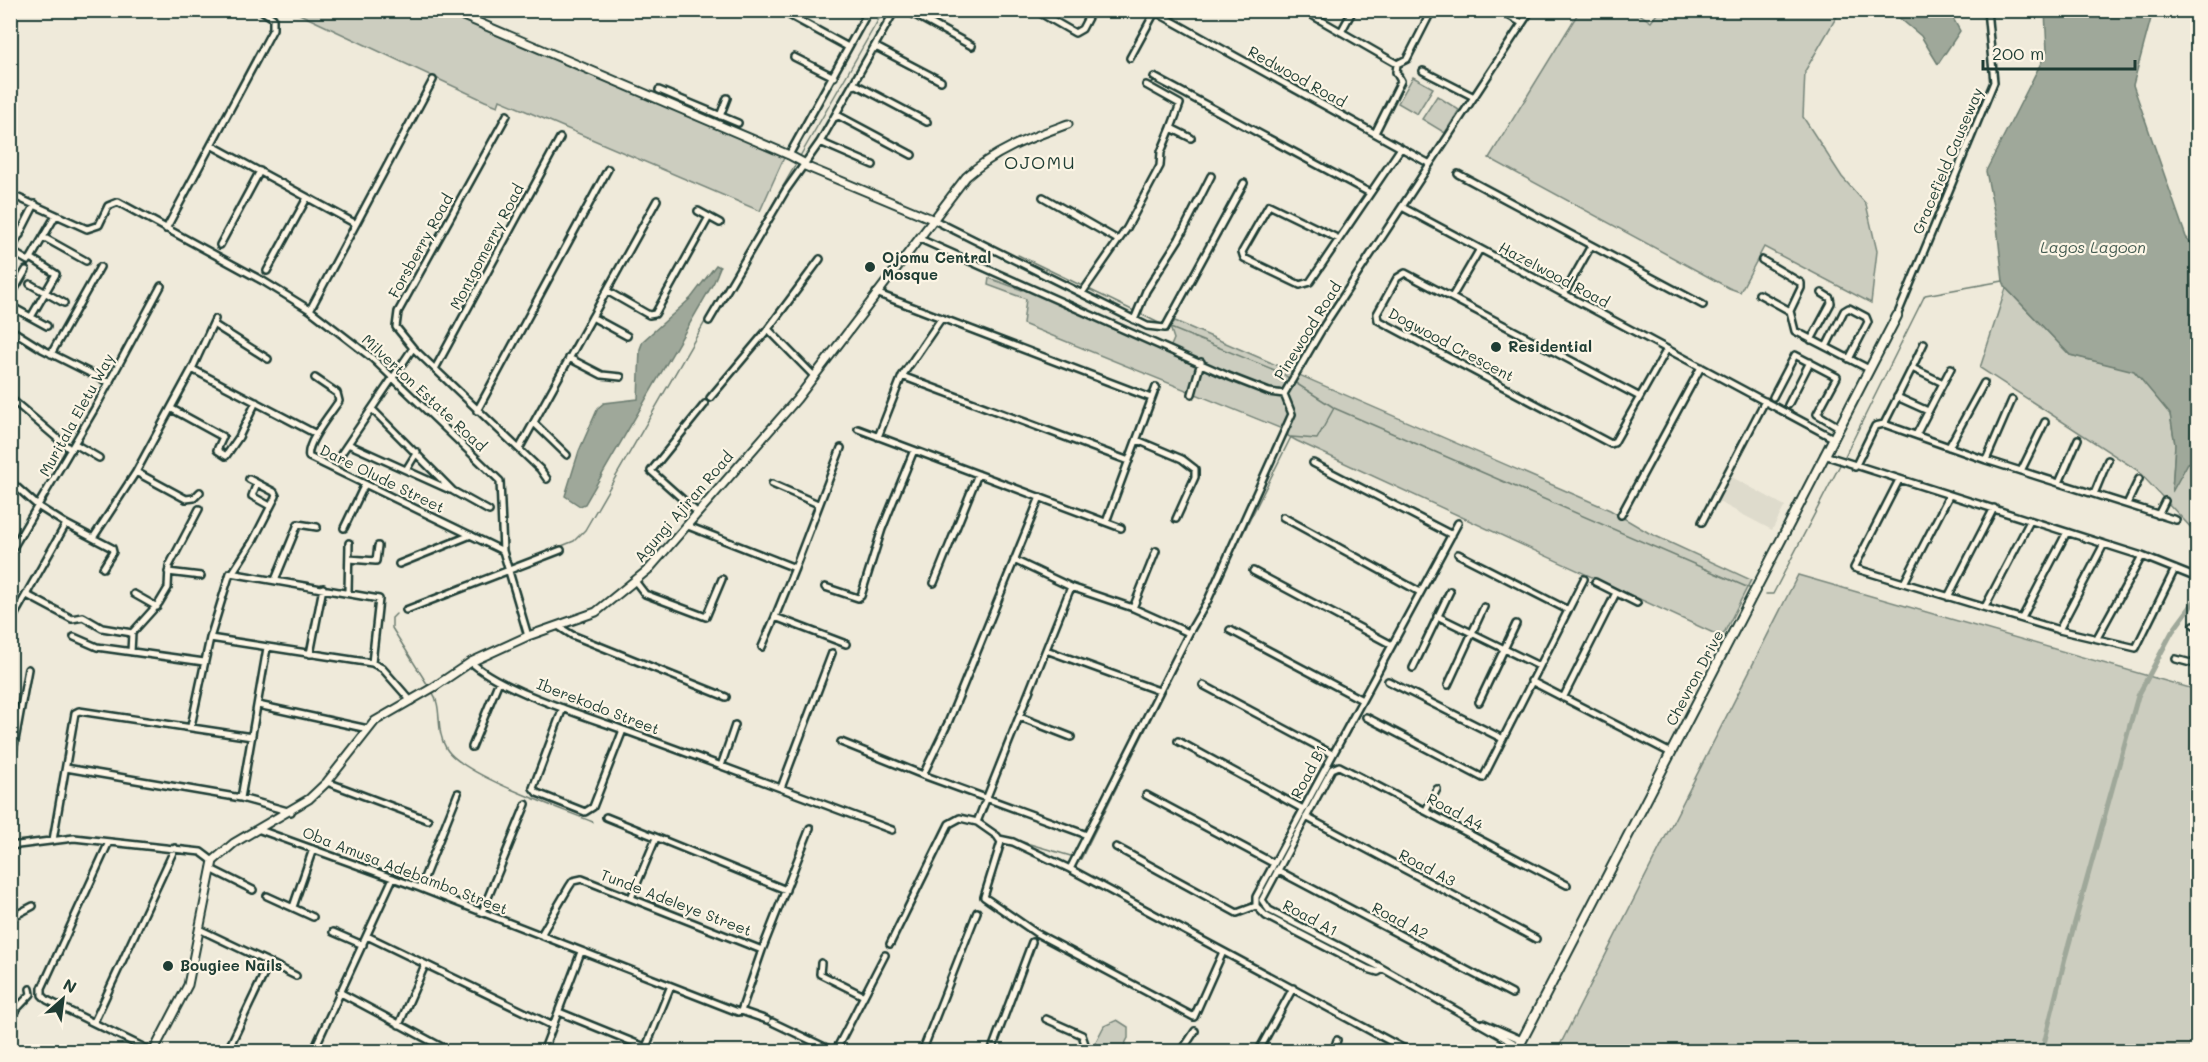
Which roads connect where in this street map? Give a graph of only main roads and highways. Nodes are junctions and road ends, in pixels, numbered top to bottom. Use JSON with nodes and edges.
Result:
{"nodes":[{"id":1,"x":1897,"y":316,"type":"road end"},
{"id":2,"x":1519,"y":1046,"type":"edge"}],
"edges":[{"from":1,"to":2,"type":"main road","name":"Chevron Drive"}]}
